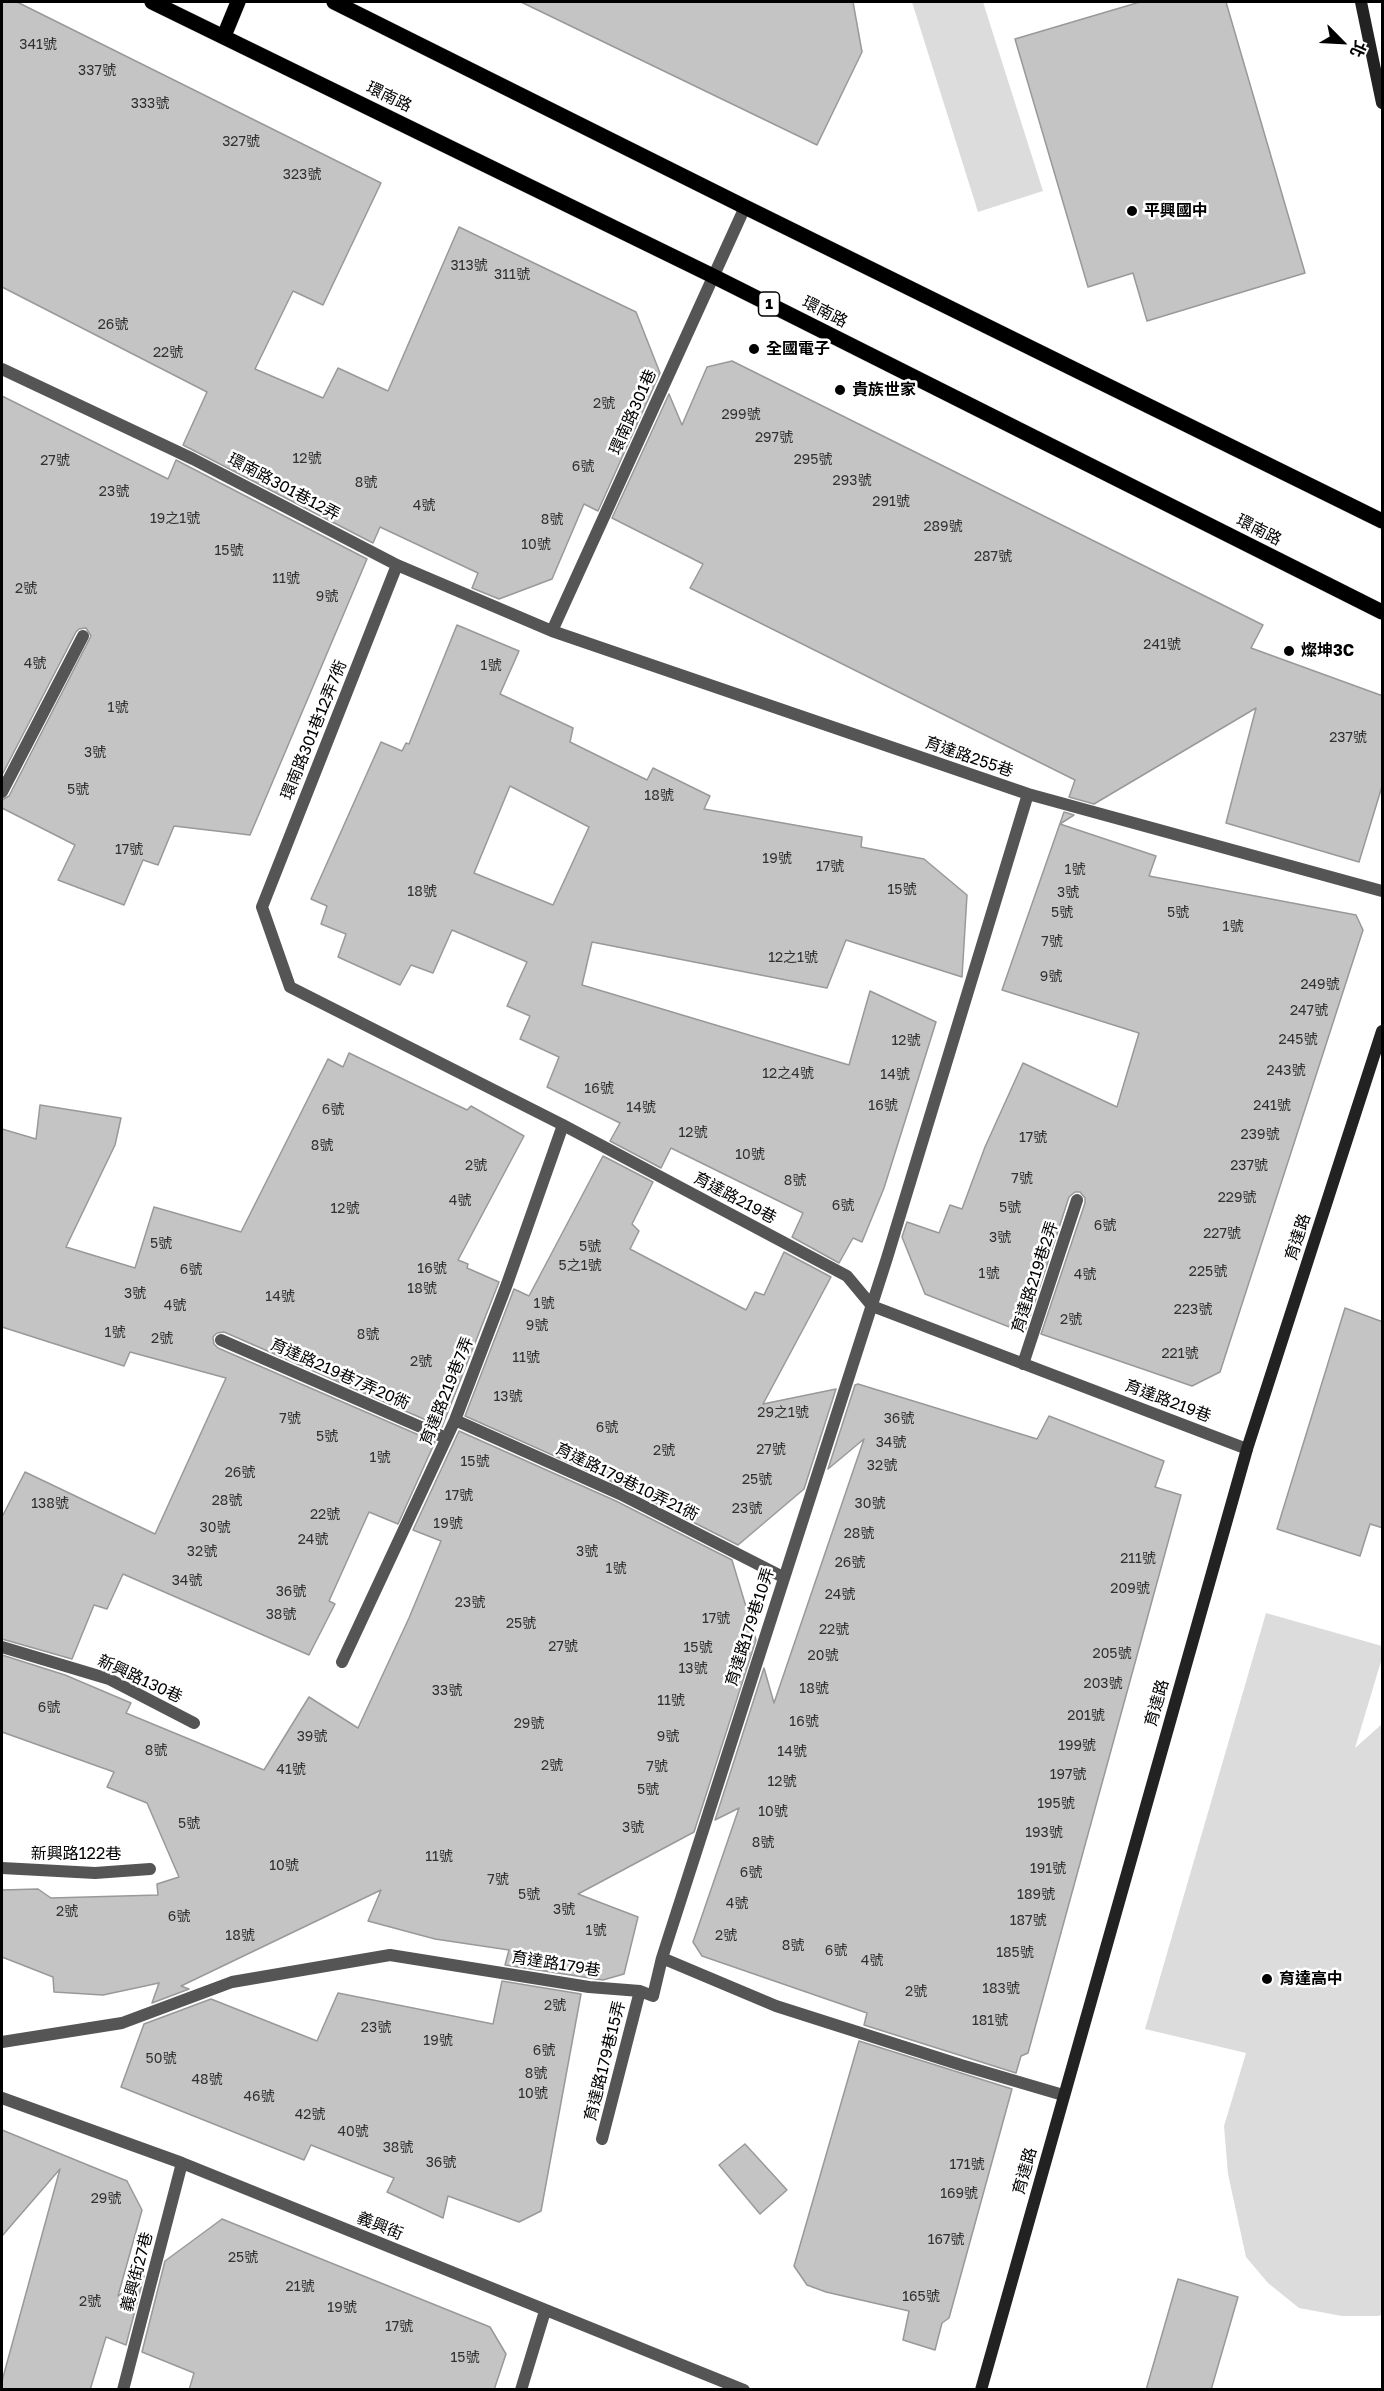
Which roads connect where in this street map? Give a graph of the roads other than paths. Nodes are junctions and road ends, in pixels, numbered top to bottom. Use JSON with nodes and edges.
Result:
{"nodes":[{"id":1,"x":152,"y":2,"type":"edge"},
{"id":2,"x":238,"y":2,"type":"edge"},
{"id":3,"x":334,"y":2,"type":"edge"},
{"id":4,"x":1361,"y":2,"type":"edge"},
{"id":5,"x":224,"y":36,"type":"junction"},
{"id":6,"x":1383,"y":103,"type":"edge"},
{"id":7,"x":745,"y":207,"type":"junction"},
{"id":8,"x":713,"y":276,"type":"junction"},
{"id":9,"x":2,"y":369,"type":"edge"},
{"id":10,"x":1383,"y":521,"type":"edge"},
{"id":11,"x":397,"y":565,"type":"junction"},
{"id":12,"x":1383,"y":612,"type":"edge"},
{"id":13,"x":552,"y":632,"type":"junction"},
{"id":14,"x":83,"y":636,"type":"dead end"},
{"id":15,"x":2,"y":792,"type":"edge"},
{"id":16,"x":1028,"y":794,"type":"junction"},
{"id":17,"x":1383,"y":891,"type":"edge"},
{"id":18,"x":262,"y":907,"type":"joint"},
{"id":19,"x":1383,"y":1031,"type":"edge"},
{"id":20,"x":563,"y":1125,"type":"junction"},
{"id":21,"x":1077,"y":1200,"type":"dead end"},
{"id":22,"x":872,"y":1306,"type":"junction"},
{"id":23,"x":221,"y":1340,"type":"dead end"},
{"id":24,"x":1023,"y":1364,"type":"junction"},
{"id":25,"x":455,"y":1420,"type":"junction"},
{"id":26,"x":446,"y":1438,"type":"junction"},
{"id":27,"x":1247,"y":1449,"type":"junction"},
{"id":28,"x":783,"y":1577,"type":"junction"},
{"id":29,"x":2,"y":1647,"type":"edge"},
{"id":30,"x":342,"y":1662,"type":"dead end"},
{"id":31,"x":194,"y":1723,"type":"dead end"},
{"id":32,"x":2,"y":1868,"type":"edge"},
{"id":33,"x":150,"y":1869,"type":"dead end"},
{"id":34,"x":662,"y":1958,"type":"junction"},
{"id":35,"x":640,"y":1991,"type":"junction"},
{"id":36,"x":2,"y":2042,"type":"edge"},
{"id":37,"x":1063,"y":2095,"type":"junction"},
{"id":38,"x":2,"y":2098,"type":"edge"},
{"id":39,"x":602,"y":2139,"type":"dead end"},
{"id":40,"x":182,"y":2163,"type":"junction"},
{"id":41,"x":545,"y":2311,"type":"junction"},
{"id":42,"x":123,"y":2390,"type":"edge"},
{"id":43,"x":521,"y":2390,"type":"edge"},
{"id":44,"x":744,"y":2390,"type":"edge"},
{"id":45,"x":981,"y":2390,"type":"edge"}],
"edges":[{"from":1,"to":5,"type":"main road","name":"環南路","number":"1"},
{"from":2,"to":5,"type":"main road"},
{"from":3,"to":7,"type":"main road"},
{"from":4,"to":6,"type":"street"},
{"from":5,"to":8,"type":"main road","name":"環南路","number":"1"},
{"from":7,"to":8,"type":"lane","name":"環南路301巷"},
{"from":7,"to":10,"type":"main road"},
{"from":8,"to":12,"type":"main road","name":"環南路","number":"1"},
{"from":8,"to":13,"type":"lane","name":"環南路301巷"},
{"from":9,"to":11,"type":"lane","name":"環南路301巷12弄"},
{"from":11,"to":13,"type":"lane","name":"環南路301巷12弄"},
{"from":11,"to":18,"type":"lane","name":"環南路301巷12弄7衖"},
{"from":13,"to":16,"type":"lane","name":"育達路255巷"},
{"from":14,"to":15,"type":"lane"},
{"from":16,"to":17,"type":"lane","name":"育達路255巷"},
{"from":16,"to":22,"type":"lane","name":"育達路179巷10弄"},
{"from":18,"to":20,"type":"lane","name":"育達路219巷"},
{"from":19,"to":27,"type":"street","name":"育達路"},
{"from":20,"to":22,"type":"lane","name":"育達路219巷"},
{"from":20,"to":25,"type":"lane","name":"育達路219巷7弄"},
{"from":21,"to":24,"type":"lane","name":"育達路219巷2弄"},
{"from":22,"to":24,"type":"lane","name":"育達路219巷"},
{"from":22,"to":28,"type":"lane","name":"育達路179巷10弄"},
{"from":23,"to":26,"type":"lane","name":"育達路219巷7弄20衖"},
{"from":24,"to":27,"type":"lane","name":"育達路219巷"},
{"from":25,"to":26,"type":"lane","name":"育達路219巷7弄"},
{"from":25,"to":28,"type":"lane","name":"育達路179巷10弄21衖"},
{"from":26,"to":30,"type":"lane","name":"育達路219巷7弄"},
{"from":27,"to":37,"type":"street","name":"育達路"},
{"from":28,"to":34,"type":"lane","name":"育達路179巷10弄"},
{"from":29,"to":31,"type":"lane","name":"新興路130巷"},
{"from":32,"to":33,"type":"lane","name":"新興路122巷"},
{"from":34,"to":35,"type":"lane"},
{"from":34,"to":37,"type":"lane"},
{"from":35,"to":36,"type":"lane","name":"育達路179巷"},
{"from":35,"to":39,"type":"lane","name":"育達路179巷15弄"},
{"from":37,"to":45,"type":"street","name":"育達路"},
{"from":38,"to":40,"type":"lane","name":"義興街"},
{"from":40,"to":41,"type":"lane","name":"義興街"},
{"from":40,"to":42,"type":"lane","name":"義興街27巷"},
{"from":41,"to":43,"type":"lane"},
{"from":41,"to":44,"type":"lane","name":"義興街"}]}
